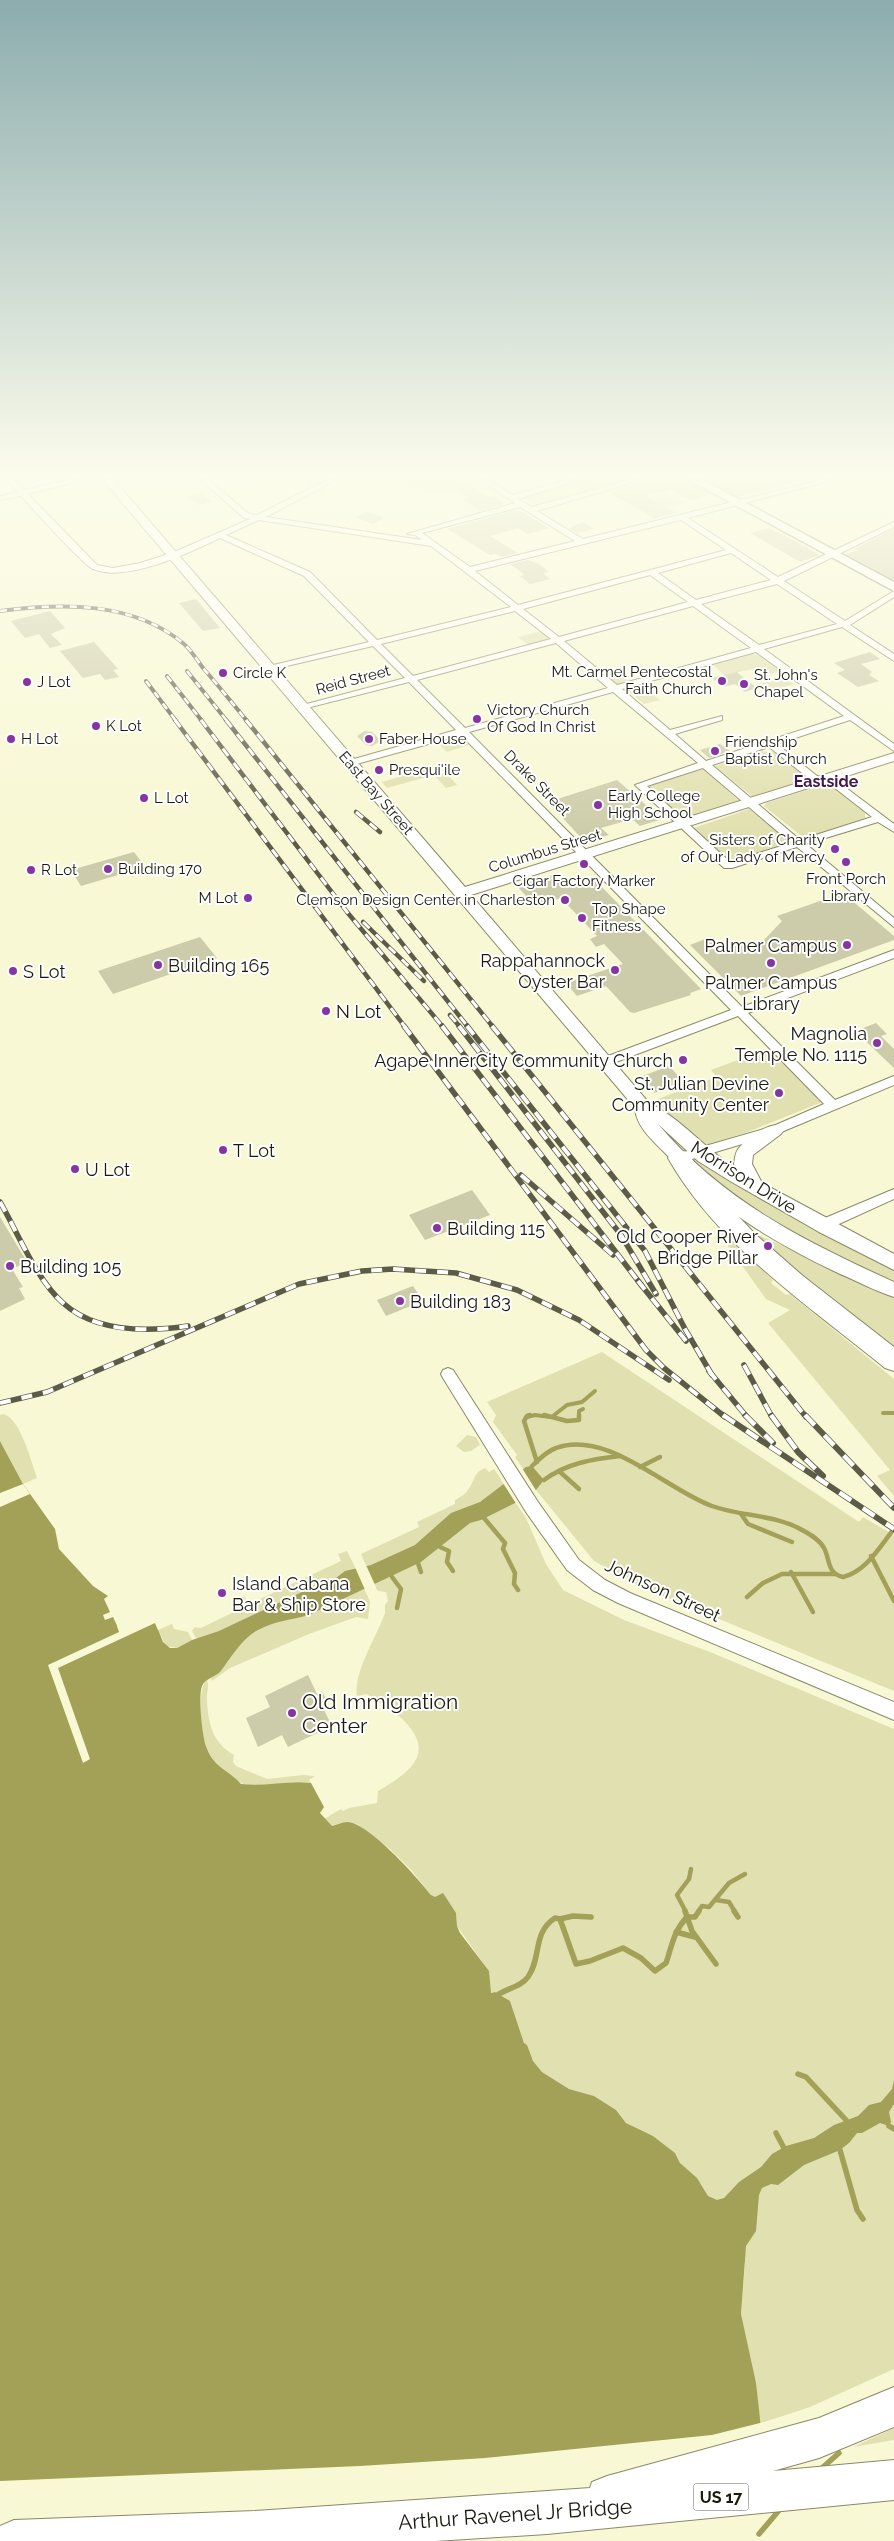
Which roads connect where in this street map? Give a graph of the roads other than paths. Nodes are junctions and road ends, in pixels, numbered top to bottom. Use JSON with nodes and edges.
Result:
{"nodes":[{"id":1,"x":209,"y":599,"type":"edge"},
{"id":2,"x":332,"y":599,"type":"edge"},
{"id":3,"x":506,"y":599,"type":"edge"},
{"id":4,"x":549,"y":599,"type":"edge"},
{"id":5,"x":690,"y":599,"type":"edge"},
{"id":6,"x":712,"y":599,"type":"edge"},
{"id":7,"x":804,"y":599,"type":"edge"},
{"id":8,"x":885,"y":599,"type":"edge"},
{"id":9,"x":696,"y":603,"type":"junction"},
{"id":10,"x":517,"y":607,"type":"junction"},
{"id":11,"x":844,"y":624,"type":"junction"},
{"id":12,"x":558,"y":640,"type":"junction"},
{"id":13,"x":376,"y":643,"type":"junction"},
{"id":14,"x":757,"y":649,"type":"junction"},
{"id":15,"x":894,"y":658,"type":"edge"},
{"id":16,"x":268,"y":669,"type":"junction"},
{"id":17,"x":412,"y":679,"type":"junction"},
{"id":18,"x":616,"y":688,"type":"junction"},
{"id":19,"x":302,"y":708,"type":"junction"},
{"id":20,"x":851,"y":717,"type":"junction"},
{"id":21,"x":719,"y":718,"type":"dead end"},
{"id":22,"x":464,"y":732,"type":"junction"},
{"id":23,"x":669,"y":733,"type":"junction"},
{"id":24,"x":771,"y":744,"type":"junction"},
{"id":25,"x":894,"y":748,"type":"edge"},
{"id":26,"x":894,"y":758,"type":"edge"},
{"id":27,"x":350,"y":763,"type":"junction"},
{"id":28,"x":705,"y":764,"type":"junction"},
{"id":29,"x":823,"y":780,"type":"junction"},
{"id":30,"x":751,"y":803,"type":"junction"},
{"id":31,"x":879,"y":818,"type":"junction"},
{"id":32,"x":682,"y":824,"type":"junction"},
{"id":33,"x":894,"y":829,"type":"edge"},
{"id":34,"x":800,"y":844,"type":"junction"},
{"id":35,"x":586,"y":855,"type":"junction"},
{"id":36,"x":462,"y":893,"type":"junction"},
{"id":37,"x":894,"y":924,"type":"edge"},
{"id":38,"x":894,"y":954,"type":"edge"},
{"id":39,"x":741,"y":1012,"type":"junction"},
{"id":40,"x":604,"y":1062,"type":"junction"},
{"id":41,"x":894,"y":1080,"type":"edge"},
{"id":42,"x":833,"y":1106,"type":"junction"},
{"id":43,"x":643,"y":1107,"type":"joint"},
{"id":44,"x":775,"y":1130,"type":"junction"},
{"id":45,"x":689,"y":1155,"type":"junction"},
{"id":46,"x":756,"y":1189,"type":"junction"},
{"id":47,"x":894,"y":1194,"type":"edge"},
{"id":48,"x":823,"y":1225,"type":"junction"},
{"id":49,"x":894,"y":1263,"type":"edge"},
{"id":50,"x":894,"y":1290,"type":"edge"},
{"id":51,"x":894,"y":1361,"type":"edge"},
{"id":52,"x":448,"y":1374,"type":"dead end"},
{"id":53,"x":894,"y":1712,"type":"edge"},
{"id":54,"x":894,"y":2407,"type":"edge"},
{"id":55,"x":894,"y":2480,"type":"edge"},
{"id":56,"x":547,"y":2513,"type":"junction"},
{"id":57,"x":14,"y":2541,"type":"edge"}],
"edges":[{"from":1,"to":16,"type":"main road","name":"East Bay Street"},
{"from":2,"to":13,"type":"street","name":"Drake Street"},
{"from":3,"to":10,"type":"street"},
{"from":4,"to":10,"type":"street"},
{"from":5,"to":9,"type":"street"},
{"from":6,"to":9,"type":"street","name":"Reid Street"},
{"from":7,"to":11,"type":"street"},
{"from":8,"to":11,"type":"street"},
{"from":9,"to":12,"type":"street","name":"Reid Street"},
{"from":9,"to":14,"type":"street"},
{"from":10,"to":12,"type":"street"},
{"from":10,"to":13,"type":"street"},
{"from":11,"to":14,"type":"street"},
{"from":11,"to":15,"type":"street"},
{"from":12,"to":17,"type":"street","name":"Reid Street"},
{"from":12,"to":18,"type":"street"},
{"from":13,"to":16,"type":"street"},
{"from":13,"to":17,"type":"street","name":"Drake Street"},
{"from":14,"to":18,"type":"street"},
{"from":14,"to":20,"type":"street"},
{"from":16,"to":19,"type":"main road","name":"East Bay Street"},
{"from":17,"to":19,"type":"street","name":"Reid Street"},
{"from":17,"to":22,"type":"street","name":"Drake Street"},
{"from":18,"to":22,"type":"street"},
{"from":18,"to":23,"type":"street"},
{"from":19,"to":27,"type":"main road","name":"East Bay Street"},
{"from":20,"to":24,"type":"street"},
{"from":20,"to":25,"type":"street"},
{"from":21,"to":23,"type":"street"},
{"from":22,"to":27,"type":"street"},
{"from":22,"to":35,"type":"street","name":"Drake Street"},
{"from":23,"to":28,"type":"street"},
{"from":24,"to":28,"type":"street"},
{"from":24,"to":29,"type":"street"},
{"from":26,"to":29,"type":"main road","name":"Columbus Street"},
{"from":27,"to":36,"type":"main road","name":"East Bay Street"},
{"from":28,"to":30,"type":"street"},
{"from":28,"to":32,"type":"street"},
{"from":29,"to":30,"type":"main road","name":"Columbus Street"},
{"from":29,"to":31,"type":"street"},
{"from":30,"to":32,"type":"main road","name":"Columbus Street"},
{"from":30,"to":34,"type":"street"},
{"from":31,"to":33,"type":"street"},
{"from":31,"to":34,"type":"street"},
{"from":32,"to":34,"type":"street"},
{"from":32,"to":35,"type":"main road","name":"Columbus Street"},
{"from":34,"to":37,"type":"street"},
{"from":35,"to":36,"type":"main road","name":"Columbus Street"},
{"from":35,"to":39,"type":"street","name":"Drake Street"},
{"from":36,"to":40,"type":"main road","name":"East Bay Street"},
{"from":38,"to":39,"type":"street"},
{"from":39,"to":40,"type":"street"},
{"from":39,"to":42,"type":"street","name":"Drake Street"},
{"from":40,"to":43,"type":"main road","name":"East Bay Street"},
{"from":41,"to":42,"type":"street"},
{"from":42,"to":44,"type":"street"},
{"from":43,"to":45,"type":"main road","name":"Morrison Drive"},
{"from":44,"to":45,"type":"street"},
{"from":44,"to":46,"type":"main road"},
{"from":45,"to":46,"type":"main road","name":"Morrison Drive"},
{"from":45,"to":50,"type":"main road","name":"Morrison Drive"},
{"from":45,"to":51,"type":"highway"},
{"from":46,"to":48,"type":"main road","name":"Morrison Drive"},
{"from":47,"to":48,"type":"street"},
{"from":48,"to":49,"type":"main road","name":"Morrison Drive"},
{"from":52,"to":53,"type":"street","name":"Johnson Street"},
{"from":54,"to":56,"type":"highway"},
{"from":55,"to":56,"type":"highway","name":"Arthur Ravenel Jr Bridge","number":"US 17"},
{"from":56,"to":57,"type":"highway","name":"Arthur Ravenel Jr Bridge","number":"US 17"}]}
